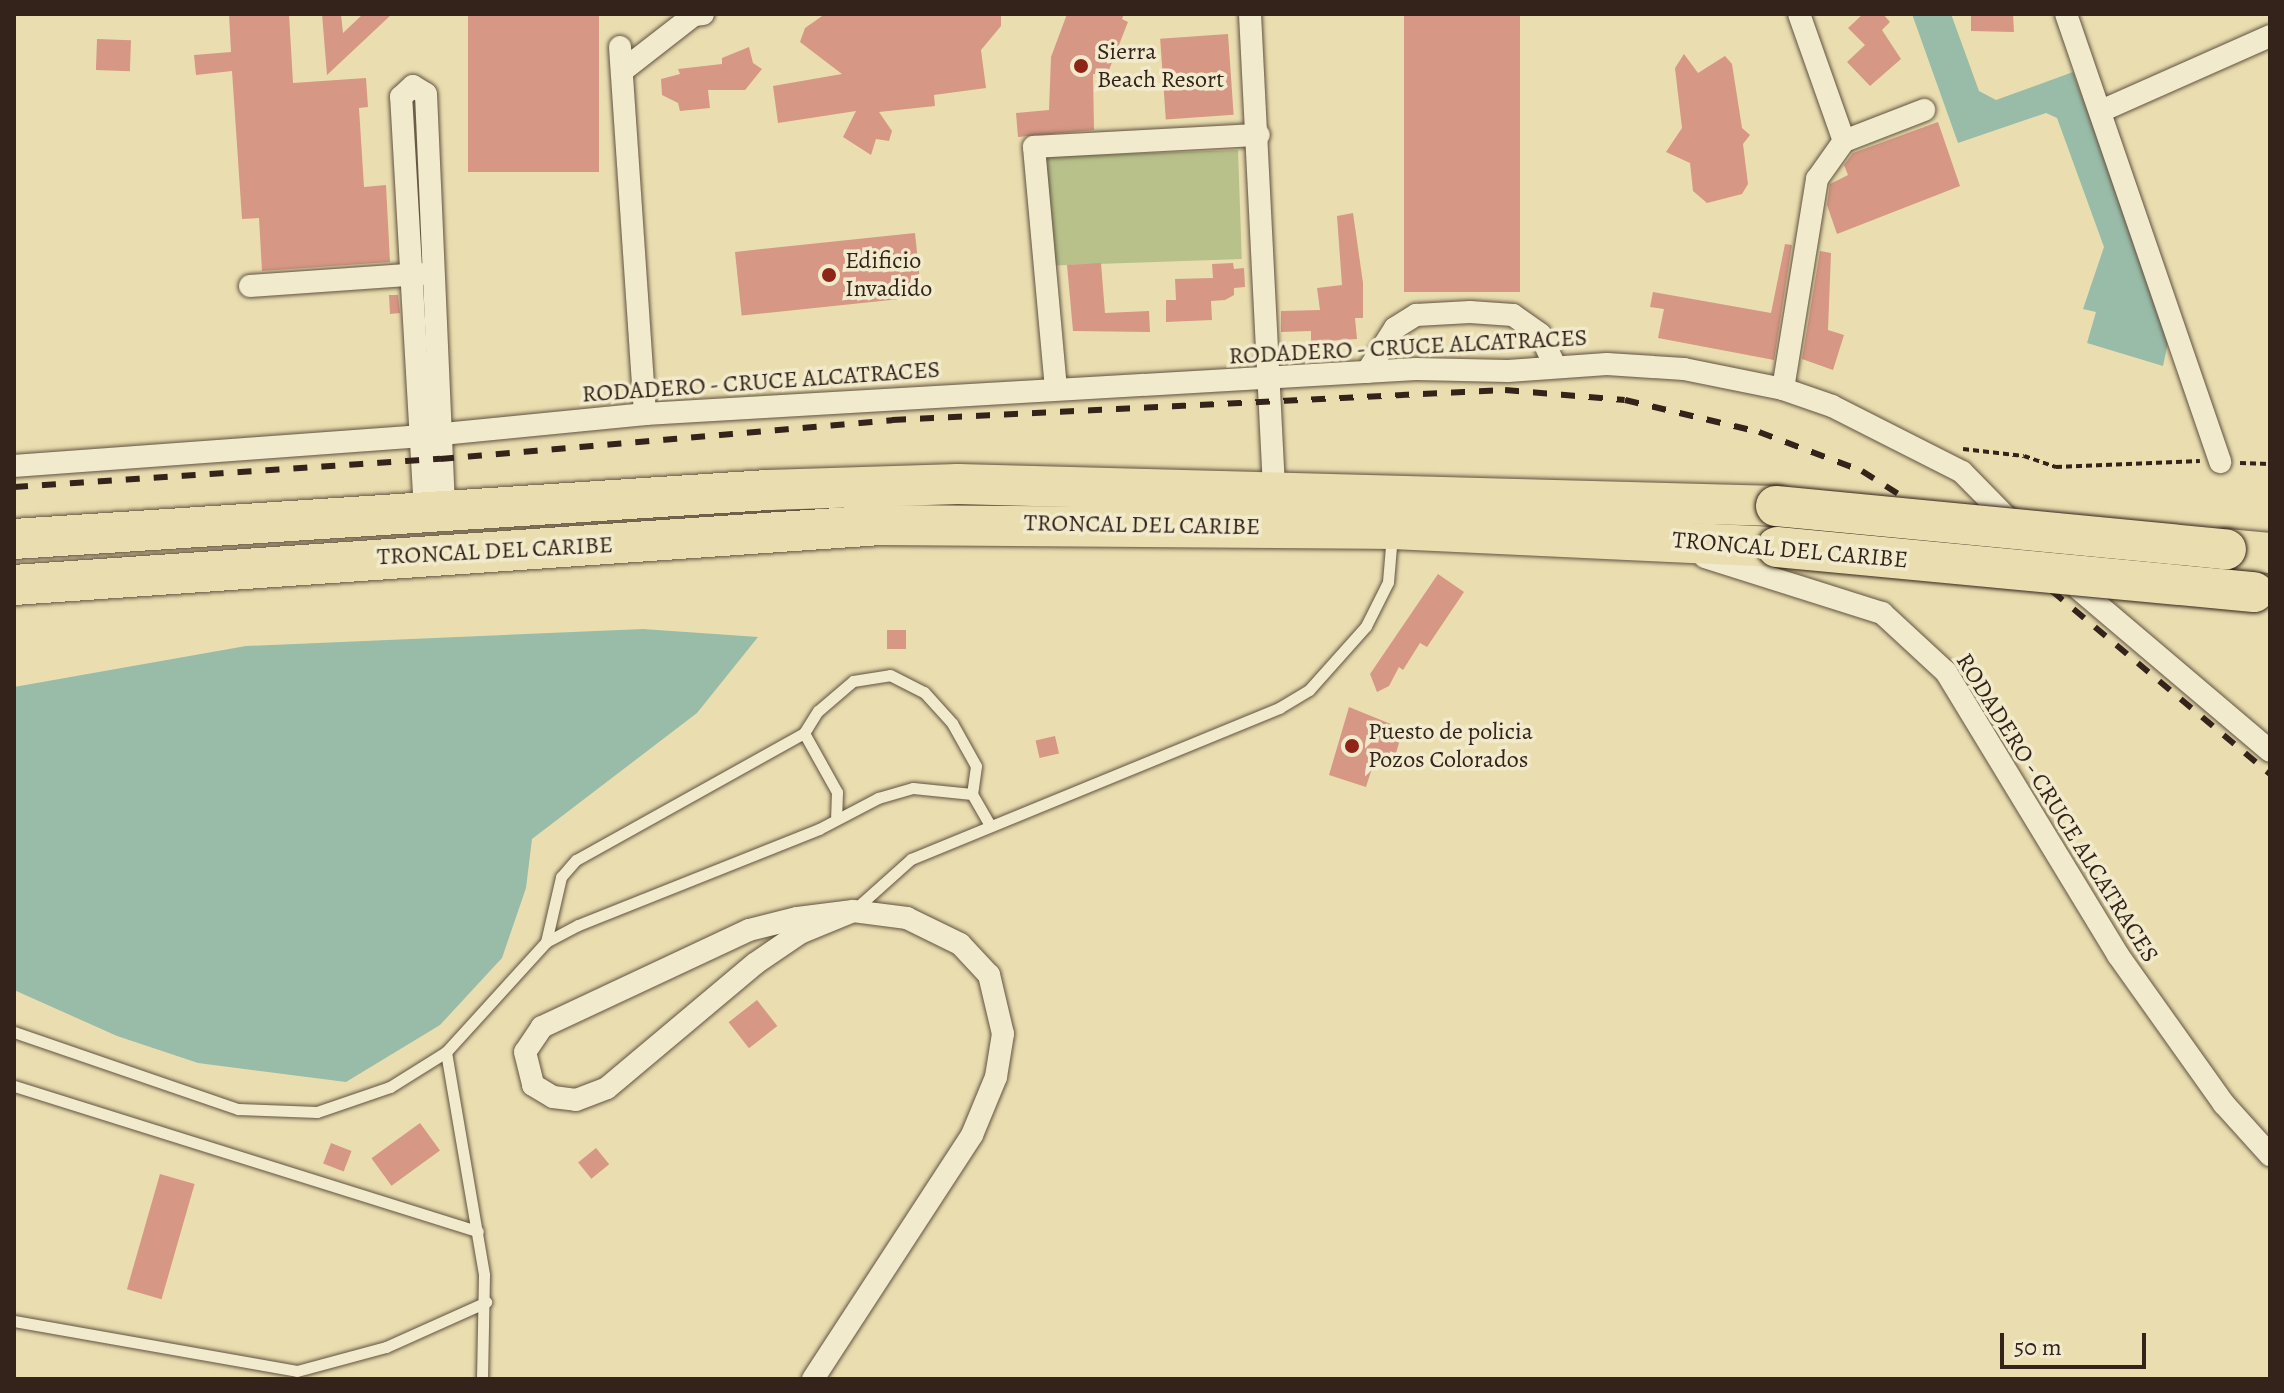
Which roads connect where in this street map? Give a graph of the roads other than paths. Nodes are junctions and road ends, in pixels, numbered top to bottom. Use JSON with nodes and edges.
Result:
{"nodes":[{"id":1,"x":694,"y":14,"type":"edge"},
{"id":2,"x":703,"y":14,"type":"edge"},
{"id":3,"x":1250,"y":14,"type":"edge"},
{"id":4,"x":1799,"y":14,"type":"edge"},
{"id":5,"x":2066,"y":14,"type":"edge"},
{"id":6,"x":2270,"y":36,"type":"edge"},
{"id":7,"x":620,"y":47,"type":"dead end"},
{"id":8,"x":622,"y":71,"type":"junction"},
{"id":9,"x":1924,"y":110,"type":"dead end"},
{"id":10,"x":2101,"y":111,"type":"junction"},
{"id":11,"x":1259,"y":135,"type":"junction"},
{"id":12,"x":1844,"y":141,"type":"junction"},
{"id":13,"x":420,"y":274,"type":"junction"},
{"id":14,"x":250,"y":286,"type":"dead end"},
{"id":15,"x":1555,"y":366,"type":"junction"},
{"id":16,"x":1367,"y":372,"type":"junction"},
{"id":17,"x":1267,"y":379,"type":"junction"},
{"id":18,"x":1056,"y":389,"type":"junction"},
{"id":19,"x":1783,"y":389,"type":"junction"},
{"id":20,"x":645,"y":414,"type":"junction"},
{"id":21,"x":430,"y":435,"type":"junction"},
{"id":22,"x":2220,"y":462,"type":"road end"},
{"id":23,"x":14,"y":466,"type":"edge"},
{"id":24,"x":1274,"y":491,"type":"junction"},
{"id":25,"x":434,"y":510,"type":"junction"},
{"id":26,"x":1393,"y":529,"type":"junction"},
{"id":27,"x":14,"y":539,"type":"edge"},
{"id":28,"x":1651,"y":539,"type":"junction"},
{"id":29,"x":2270,"y":553,"type":"edge"},
{"id":30,"x":14,"y":585,"type":"edge"},
{"id":31,"x":2262,"y":593,"type":"edge"},
{"id":32,"x":804,"y":733,"type":"junction"},
{"id":33,"x":2270,"y":751,"type":"edge"},
{"id":34,"x":972,"y":794,"type":"junction"},
{"id":35,"x":836,"y":816,"type":"junction"},
{"id":36,"x":989,"y":824,"type":"junction"},
{"id":37,"x":853,"y":911,"type":"junction"},
{"id":38,"x":546,"y":942,"type":"junction"},
{"id":39,"x":14,"y":1032,"type":"edge"},
{"id":40,"x":446,"y":1052,"type":"junction"},
{"id":41,"x":14,"y":1086,"type":"edge"},
{"id":42,"x":2270,"y":1155,"type":"edge"},
{"id":43,"x":478,"y":1231,"type":"junction"},
{"id":44,"x":486,"y":1302,"type":"junction"},
{"id":45,"x":14,"y":1321,"type":"edge"},
{"id":46,"x":482,"y":1379,"type":"edge"},
{"id":47,"x":813,"y":1379,"type":"edge"}],
"edges":[{"from":1,"to":2,"type":"street"},
{"from":1,"to":8,"type":"street"},
{"from":3,"to":11,"type":"street"},
{"from":4,"to":12,"type":"street"},
{"from":5,"to":10,"type":"street"},
{"from":6,"to":10,"type":"street"},
{"from":7,"to":8,"type":"street"},
{"from":8,"to":20,"type":"street"},
{"from":9,"to":12,"type":"street"},
{"from":10,"to":22,"type":"street"},
{"from":11,"to":17,"type":"street"},
{"from":11,"to":18,"type":"street"},
{"from":12,"to":19,"type":"street"},
{"from":13,"to":13,"type":"street"},
{"from":13,"to":14,"type":"street"},
{"from":13,"to":21,"type":"street"},
{"from":15,"to":16,"type":"street","name":"RODADERO - CRUCE ALCATRACES"},
{"from":15,"to":16,"type":"street"},
{"from":15,"to":19,"type":"street","name":"RODADERO - CRUCE ALCATRACES"},
{"from":16,"to":17,"type":"street","name":"RODADERO - CRUCE ALCATRACES"},
{"from":17,"to":18,"type":"street","name":"RODADERO - CRUCE ALCATRACES"},
{"from":17,"to":24,"type":"street"},
{"from":18,"to":20,"type":"street","name":"RODADERO - CRUCE ALCATRACES"},
{"from":19,"to":33,"type":"street","name":"RODADERO - CRUCE ALCATRACES"},
{"from":20,"to":21,"type":"street","name":"RODADERO - CRUCE ALCATRACES"},
{"from":21,"to":23,"type":"street","name":"RODADERO - CRUCE ALCATRACES"},
{"from":21,"to":25,"type":"street"},
{"from":24,"to":25,"type":"highway","name":"TRONCAL DEL CARIBE"},
{"from":24,"to":29,"type":"highway","name":"TRONCAL DEL CARIBE","bridge":true},
{"from":25,"to":27,"type":"highway","name":"TRONCAL DEL CARIBE"},
{"from":26,"to":28,"type":"highway","name":"TRONCAL DEL CARIBE"},
{"from":26,"to":30,"type":"highway","name":"TRONCAL DEL CARIBE"},
{"from":26,"to":36,"type":"lane"},
{"from":28,"to":31,"type":"highway","name":"TRONCAL DEL CARIBE","bridge":true},
{"from":28,"to":42,"type":"street","name":"RODADERO - CRUCE ALCATRACES"},
{"from":32,"to":34,"type":"lane"},
{"from":32,"to":35,"type":"lane"},
{"from":32,"to":38,"type":"lane"},
{"from":34,"to":35,"type":"lane"},
{"from":34,"to":36,"type":"lane"},
{"from":35,"to":38,"type":"lane"},
{"from":36,"to":37,"type":"lane"},
{"from":37,"to":37,"type":"street"},
{"from":37,"to":47,"type":"street"},
{"from":38,"to":40,"type":"lane"},
{"from":39,"to":40,"type":"lane"},
{"from":40,"to":43,"type":"lane"},
{"from":41,"to":43,"type":"lane"},
{"from":43,"to":44,"type":"lane"},
{"from":44,"to":45,"type":"lane"},
{"from":44,"to":46,"type":"lane"}]}
